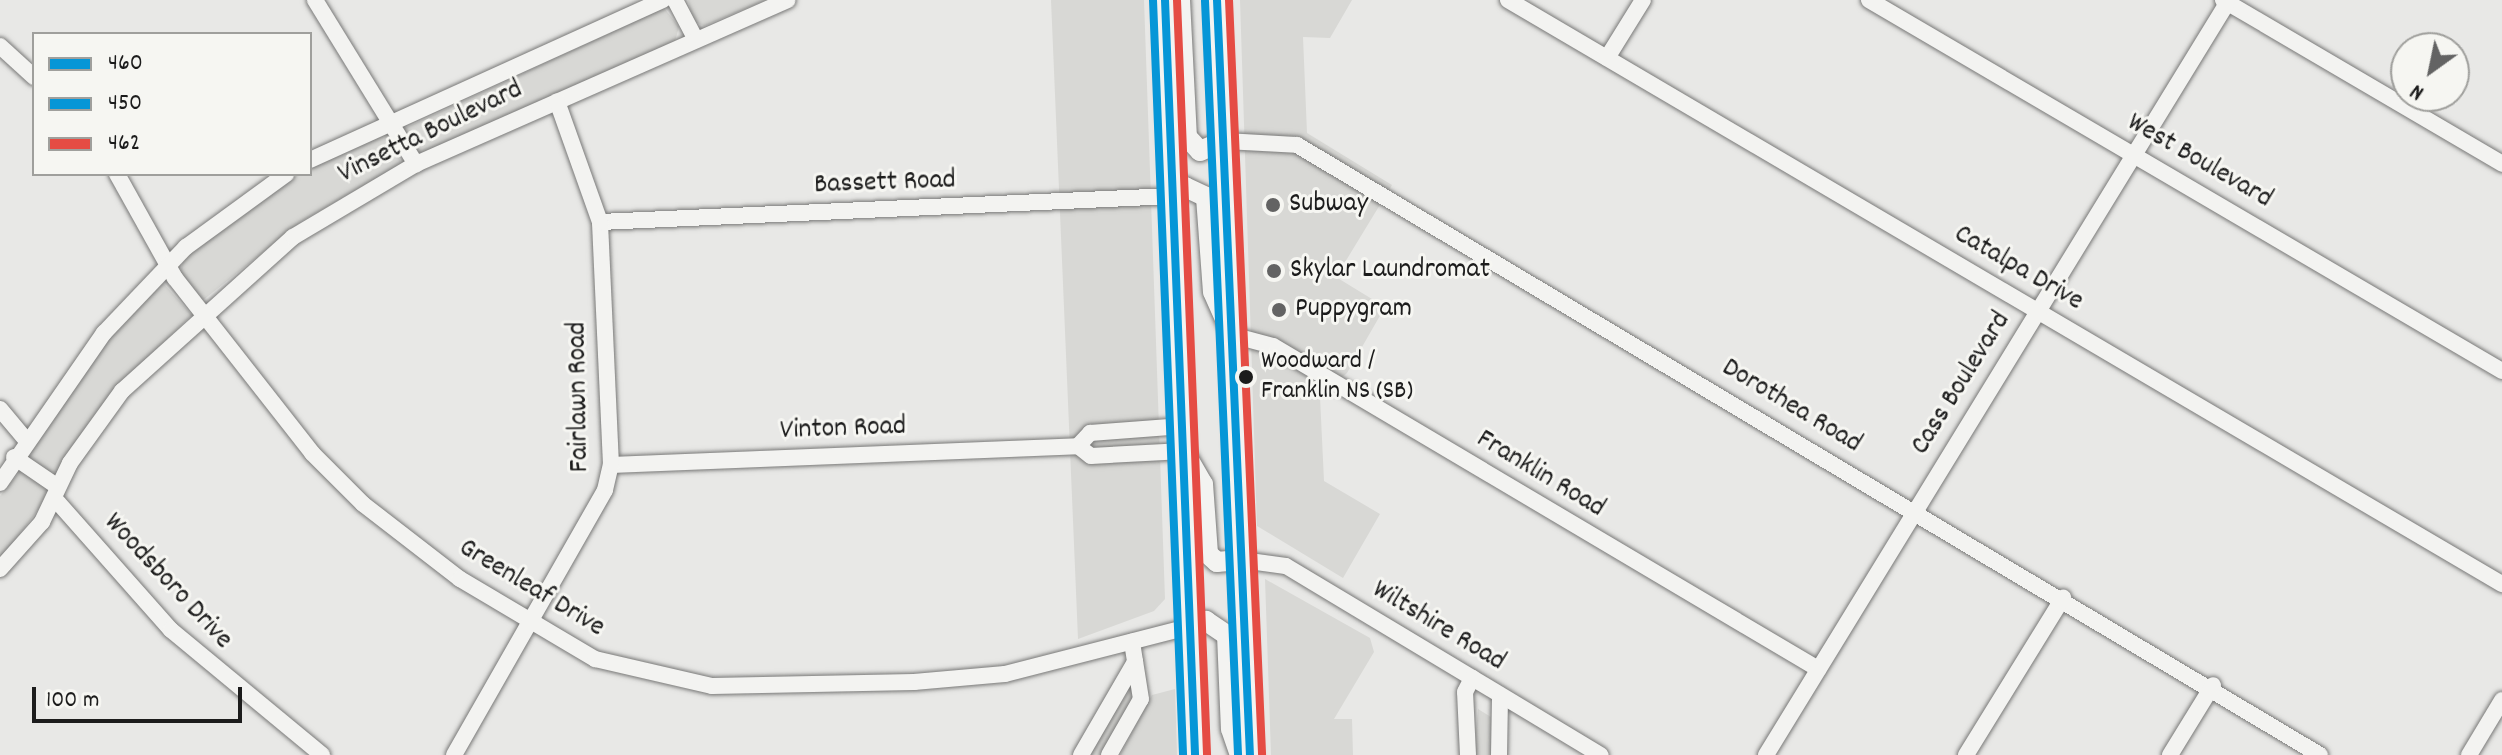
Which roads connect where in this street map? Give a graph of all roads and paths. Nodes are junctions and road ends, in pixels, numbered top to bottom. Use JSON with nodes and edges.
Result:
{"nodes":[{"id":1,"x":315,"y":0,"type":"edge"},
{"id":2,"x":663,"y":0,"type":"edge"},
{"id":3,"x":675,"y":0,"type":"edge"},
{"id":4,"x":787,"y":0,"type":"edge"},
{"id":5,"x":1165,"y":0,"type":"edge"},
{"id":6,"x":1180,"y":0,"type":"edge"},
{"id":7,"x":1217,"y":0,"type":"edge"},
{"id":8,"x":1508,"y":0,"type":"edge"},
{"id":9,"x":1643,"y":0,"type":"edge"},
{"id":10,"x":1869,"y":0,"type":"edge"},
{"id":11,"x":2226,"y":1,"type":"edge"},
{"id":12,"x":696,"y":40,"type":"junction"},
{"id":13,"x":0,"y":46,"type":"edge"},
{"id":14,"x":1607,"y":58,"type":"junction"},
{"id":15,"x":32,"y":75,"type":"edge"},
{"id":16,"x":557,"y":101,"type":"junction"},
{"id":17,"x":394,"y":121,"type":"junction"},
{"id":18,"x":1224,"y":141,"type":"junction"},
{"id":19,"x":2134,"y":155,"type":"junction"},
{"id":20,"x":312,"y":159,"type":"edge"},
{"id":21,"x":416,"y":164,"type":"junction"},
{"id":22,"x":2502,"y":164,"type":"edge"},
{"id":23,"x":118,"y":176,"type":"edge"},
{"id":24,"x":283,"y":176,"type":"edge"},
{"id":25,"x":1173,"y":196,"type":"junction"},
{"id":26,"x":600,"y":222,"type":"junction"},
{"id":27,"x":170,"y":266,"type":"junction"},
{"id":28,"x":2037,"y":311,"type":"junction"},
{"id":29,"x":204,"y":313,"type":"junction"},
{"id":30,"x":1232,"y":335,"type":"junction"},
{"id":31,"x":2502,"y":371,"type":"edge"},
{"id":32,"x":0,"y":409,"type":"edge"},
{"id":33,"x":1183,"y":426,"type":"junction"},
{"id":34,"x":26,"y":440,"type":"junction"},
{"id":35,"x":1078,"y":446,"type":"junction"},
{"id":36,"x":1184,"y":451,"type":"junction"},
{"id":37,"x":14,"y":457,"type":"junction"},
{"id":38,"x":611,"y":465,"type":"junction"},
{"id":39,"x":0,"y":483,"type":"edge"},
{"id":40,"x":57,"y":493,"type":"junction"},
{"id":41,"x":1915,"y":511,"type":"junction"},
{"id":42,"x":1242,"y":560,"type":"junction"},
{"id":43,"x":0,"y":569,"type":"edge"},
{"id":44,"x":2502,"y":584,"type":"edge"},
{"id":45,"x":2063,"y":598,"type":"junction"},
{"id":46,"x":530,"y":625,"type":"junction"},
{"id":47,"x":1192,"y":626,"type":"junction"},
{"id":48,"x":1132,"y":642,"type":"junction"},
{"id":49,"x":1135,"y":662,"type":"junction"},
{"id":50,"x":1818,"y":669,"type":"junction"},
{"id":51,"x":1472,"y":678,"type":"junction"},
{"id":52,"x":2213,"y":685,"type":"junction"},
{"id":53,"x":1500,"y":695,"type":"junction"},
{"id":54,"x":2502,"y":700,"type":"edge"},
{"id":55,"x":1770,"y":753,"type":"edge"},
{"id":56,"x":322,"y":755,"type":"edge"},
{"id":57,"x":454,"y":755,"type":"edge"},
{"id":58,"x":1081,"y":755,"type":"edge"},
{"id":59,"x":1109,"y":755,"type":"edge"},
{"id":60,"x":1195,"y":755,"type":"edge"},
{"id":61,"x":1240,"y":755,"type":"edge"},
{"id":62,"x":1250,"y":755,"type":"edge"},
{"id":63,"x":1468,"y":755,"type":"edge"},
{"id":64,"x":1499,"y":755,"type":"edge"},
{"id":65,"x":1601,"y":755,"type":"edge"},
{"id":66,"x":1966,"y":755,"type":"edge"},
{"id":67,"x":2170,"y":755,"type":"edge"},
{"id":68,"x":2320,"y":755,"type":"edge"},
{"id":69,"x":2469,"y":755,"type":"edge"}],
"edges":[{"from":1,"to":17,"type":"street"},
{"from":2,"to":17,"type":"street","name":"Vinsetta Boulevard"},
{"from":3,"to":12,"type":"street"},
{"from":4,"to":12,"type":"street","name":"Vinsetta Boulevard"},
{"from":5,"to":25,"type":"main road"},
{"from":6,"to":18,"type":"main road"},
{"from":7,"to":18,"type":"main road"},
{"from":8,"to":14,"type":"street","name":"Catalpa Drive"},
{"from":9,"to":14,"type":"street"},
{"from":10,"to":19,"type":"street","name":"West Boulevard"},
{"from":11,"to":19,"type":"street","name":"Cass Boulevard"},
{"from":11,"to":22,"type":"street"},
{"from":12,"to":16,"type":"street","name":"Vinsetta Boulevard"},
{"from":13,"to":15,"type":"street"},
{"from":14,"to":28,"type":"street","name":"Catalpa Drive"},
{"from":16,"to":21,"type":"street","name":"Vinsetta Boulevard"},
{"from":16,"to":26,"type":"street","name":"Fairlawn Road"},
{"from":17,"to":20,"type":"street","name":"Vinsetta Boulevard"},
{"from":17,"to":21,"type":"street"},
{"from":18,"to":30,"type":"main road"},
{"from":18,"to":41,"type":"street","name":"Dorothea Road"},
{"from":19,"to":28,"type":"street","name":"Cass Boulevard"},
{"from":19,"to":31,"type":"street","name":"West Boulevard"},
{"from":21,"to":29,"type":"street","name":"Vinsetta Boulevard"},
{"from":23,"to":27,"type":"street","name":"Greenleaf Drive"},
{"from":24,"to":27,"type":"street"},
{"from":25,"to":26,"type":"street","name":"Bassett Road"},
{"from":25,"to":30,"type":"main road"},
{"from":25,"to":33,"type":"main road"},
{"from":26,"to":38,"type":"street","name":"Fairlawn Road"},
{"from":27,"to":29,"type":"street","name":"Greenleaf Drive"},
{"from":27,"to":34,"type":"street"},
{"from":28,"to":41,"type":"street","name":"Cass Boulevard"},
{"from":28,"to":44,"type":"street","name":"Catalpa Drive"},
{"from":29,"to":40,"type":"street","name":"Vinsetta Boulevard"},
{"from":29,"to":46,"type":"street","name":"Greenleaf Drive"},
{"from":30,"to":42,"type":"main road"},
{"from":30,"to":50,"type":"street","name":"Franklin Road"},
{"from":32,"to":34,"type":"street"},
{"from":33,"to":35,"type":"street","name":"Vinton Road"},
{"from":33,"to":36,"type":"main road"},
{"from":34,"to":37,"type":"street"},
{"from":35,"to":36,"type":"street","name":"Vinton Road"},
{"from":35,"to":38,"type":"street","name":"Vinton Road"},
{"from":36,"to":42,"type":"main road"},
{"from":36,"to":47,"type":"main road"},
{"from":37,"to":39,"type":"street"},
{"from":37,"to":40,"type":"street","name":"Woodsboro Drive"},
{"from":38,"to":46,"type":"street","name":"Fairlawn Road"},
{"from":40,"to":43,"type":"street","name":"Vinsetta Boulevard"},
{"from":40,"to":56,"type":"street","name":"Woodsboro Drive"},
{"from":41,"to":45,"type":"street","name":"Dorothea Road"},
{"from":41,"to":50,"type":"street","name":"Cass Boulevard"},
{"from":42,"to":51,"type":"street","name":"Wiltshire Road"},
{"from":42,"to":62,"type":"main road"},
{"from":45,"to":52,"type":"street","name":"Dorothea Road"},
{"from":45,"to":66,"type":"street"},
{"from":46,"to":48,"type":"street","name":"Greenleaf Drive"},
{"from":46,"to":57,"type":"street","name":"Fairlawn Road"},
{"from":47,"to":48,"type":"street","name":"Greenleaf Drive"},
{"from":47,"to":60,"type":"main road"},
{"from":47,"to":61,"type":"main road"},
{"from":48,"to":49,"type":"street"},
{"from":49,"to":58,"type":"street"},
{"from":49,"to":59,"type":"street"},
{"from":50,"to":55,"type":"street","name":"Cass Boulevard"},
{"from":51,"to":53,"type":"street","name":"Wiltshire Road"},
{"from":51,"to":63,"type":"street"},
{"from":52,"to":67,"type":"street"},
{"from":52,"to":68,"type":"street","name":"Dorothea Road"},
{"from":53,"to":64,"type":"street"},
{"from":53,"to":65,"type":"street","name":"Wiltshire Road"},
{"from":54,"to":69,"type":"street"}]}
